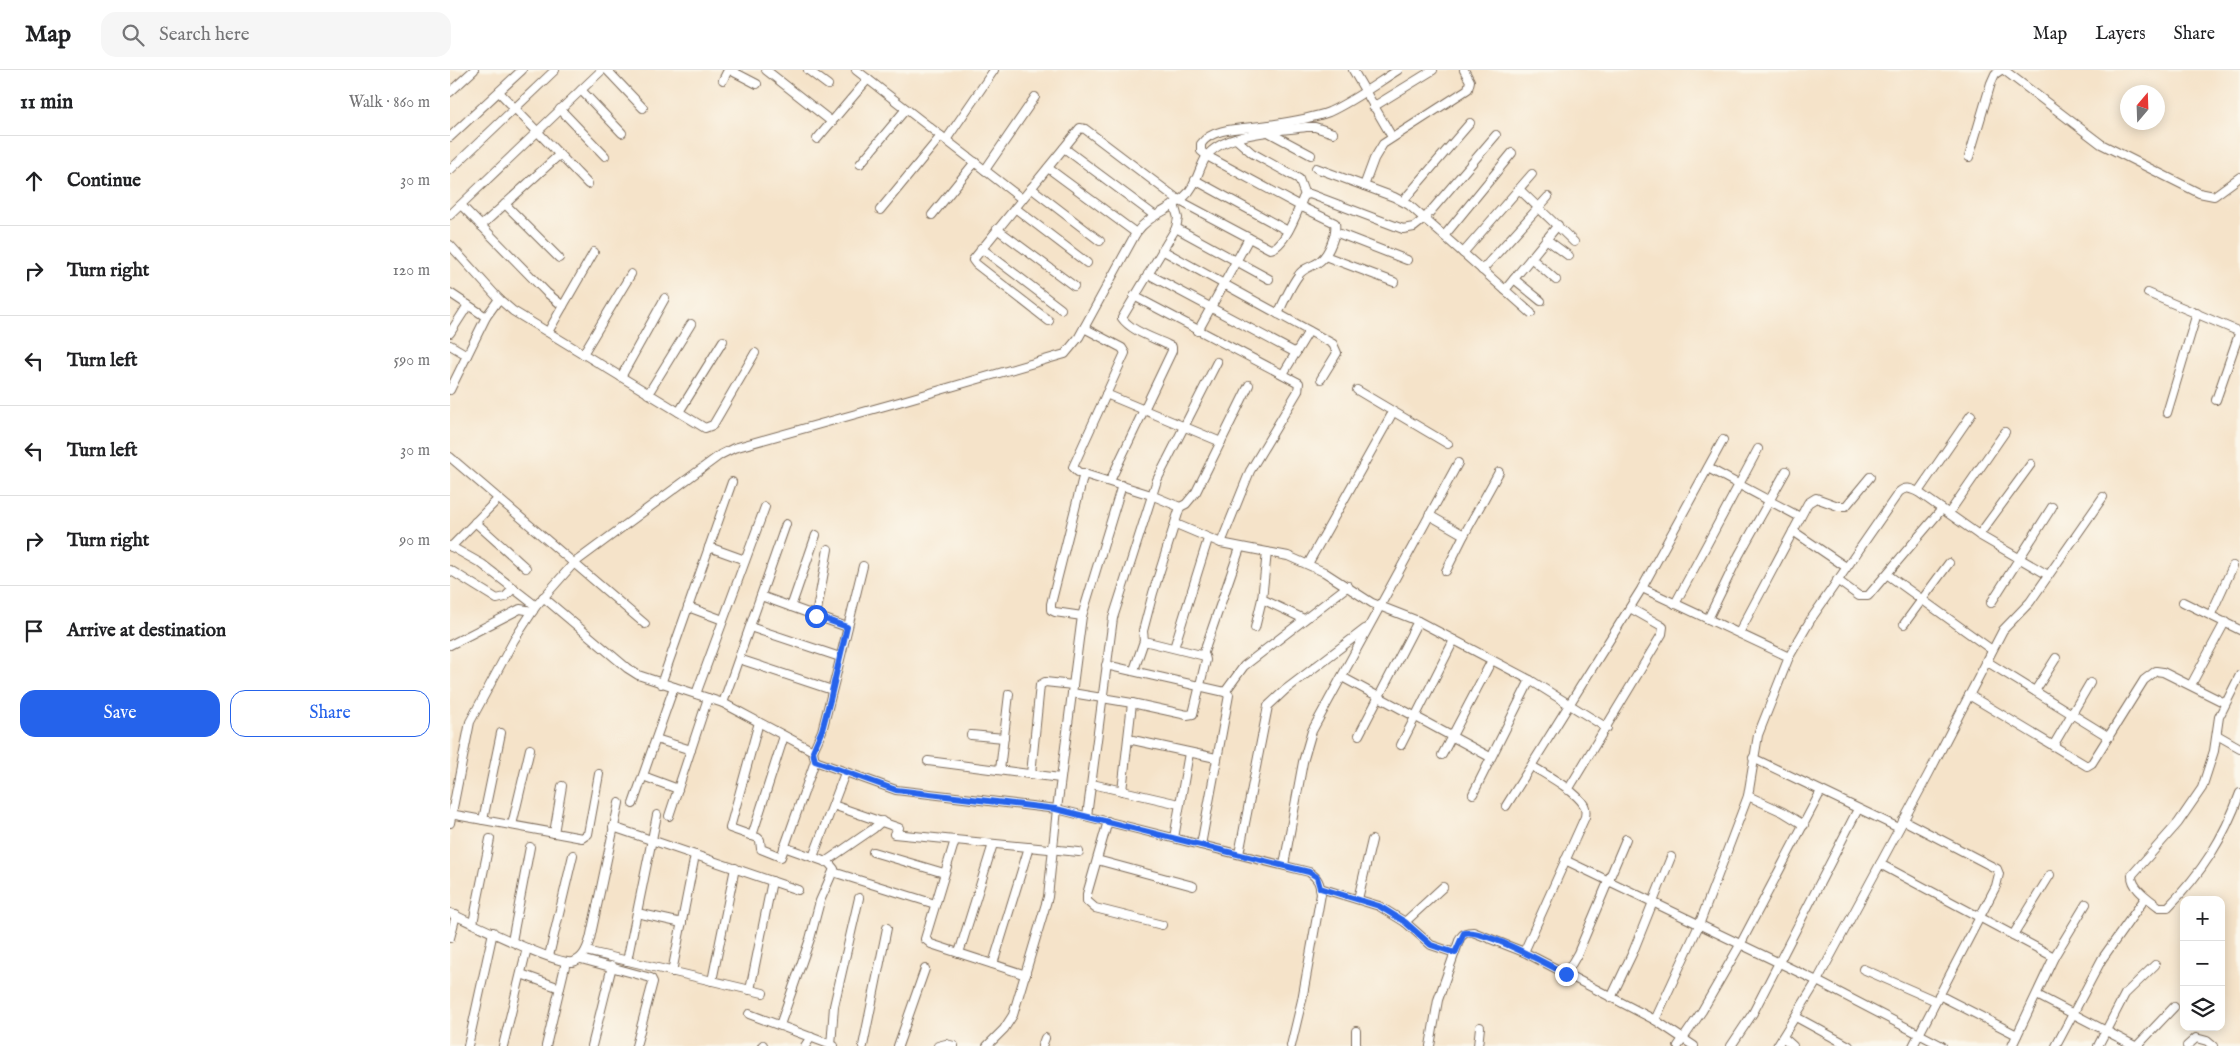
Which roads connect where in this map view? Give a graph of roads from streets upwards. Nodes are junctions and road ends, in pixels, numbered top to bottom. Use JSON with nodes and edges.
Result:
{"nodes":[{"id":1,"x":474,"y":70,"type":"edge"},
{"id":2,"x":521,"y":70,"type":"edge"},
{"id":3,"x":555,"y":70,"type":"edge"},
{"id":4,"x":602,"y":70,"type":"edge"},
{"id":5,"x":607,"y":70,"type":"edge"},
{"id":6,"x":729,"y":70,"type":"edge"},
{"id":7,"x":766,"y":70,"type":"edge"},
{"id":8,"x":808,"y":70,"type":"edge"},
{"id":9,"x":856,"y":70,"type":"edge"},
{"id":10,"x":994,"y":70,"type":"edge"},
{"id":11,"x":1353,"y":70,"type":"edge"},
{"id":12,"x":1398,"y":70,"type":"edge"},
{"id":13,"x":1434,"y":70,"type":"edge"},
{"id":14,"x":1464,"y":70,"type":"edge"},
{"id":15,"x":2002,"y":70,"type":"edge"},
{"id":16,"x":868,"y":79,"type":"junction"},
{"id":17,"x":724,"y":80,"type":"dead end"},
{"id":18,"x":757,"y":84,"type":"dead end"},
{"id":19,"x":828,"y":85,"type":"dead end"},
{"id":20,"x":581,"y":90,"type":"junction"},
{"id":21,"x":1364,"y":91,"type":"junction"},
{"id":22,"x":450,"y":92,"type":"edge"},
{"id":23,"x":499,"y":92,"type":"junction"},
{"id":24,"x":1035,"y":97,"type":"dead end"},
{"id":25,"x":1374,"y":107,"type":"junction"},
{"id":26,"x":643,"y":108,"type":"dead end"},
{"id":27,"x":515,"y":109,"type":"junction"},
{"id":28,"x":560,"y":109,"type":"junction"},
{"id":29,"x":906,"y":109,"type":"junction"},
{"id":30,"x":832,"y":122,"type":"junction"},
{"id":31,"x":1470,"y":122,"type":"dead end"},
{"id":32,"x":536,"y":132,"type":"junction"},
{"id":33,"x":622,"y":133,"type":"dead end"},
{"id":34,"x":1270,"y":133,"type":"junction"},
{"id":35,"x":1333,"y":133,"type":"dead end"},
{"id":36,"x":1496,"y":134,"type":"dead end"},
{"id":37,"x":450,"y":137,"type":"edge"},
{"id":38,"x":1392,"y":137,"type":"junction"},
{"id":39,"x":944,"y":138,"type":"junction"},
{"id":40,"x":817,"y":139,"type":"dead end"},
{"id":41,"x":1236,"y":139,"type":"junction"},
{"id":42,"x":1064,"y":148,"type":"junction"},
{"id":43,"x":1512,"y":153,"type":"dead end"},
{"id":44,"x":559,"y":155,"type":"junction"},
{"id":45,"x":1311,"y":155,"type":"dead end"},
{"id":46,"x":605,"y":156,"type":"dead end"},
{"id":47,"x":1207,"y":156,"type":"junction"},
{"id":48,"x":1969,"y":157,"type":"dead end"},
{"id":49,"x":975,"y":162,"type":"junction"},
{"id":50,"x":860,"y":164,"type":"dead end"},
{"id":51,"x":1048,"y":168,"type":"junction"},
{"id":52,"x":1316,"y":168,"type":"dead end"},
{"id":53,"x":450,"y":170,"type":"edge"},
{"id":54,"x":985,"y":170,"type":"junction"},
{"id":55,"x":1532,"y":174,"type":"dead end"},
{"id":56,"x":2240,"y":177,"type":"edge"},
{"id":57,"x":1195,"y":180,"type":"junction"},
{"id":58,"x":588,"y":184,"type":"dead end"},
{"id":59,"x":1364,"y":186,"type":"junction"},
{"id":60,"x":1031,"y":188,"type":"junction"},
{"id":61,"x":1519,"y":189,"type":"junction"},
{"id":62,"x":1305,"y":195,"type":"junction"},
{"id":63,"x":1548,"y":197,"type":"dead end"},
{"id":64,"x":1022,"y":199,"type":"junction"},
{"id":65,"x":1402,"y":201,"type":"junction"},
{"id":66,"x":1177,"y":203,"type":"junction"},
{"id":67,"x":506,"y":204,"type":"junction"},
{"id":68,"x":461,"y":205,"type":"junction"},
{"id":69,"x":1300,"y":206,"type":"junction"},
{"id":70,"x":1539,"y":207,"type":"junction"},
{"id":71,"x":1015,"y":208,"type":"junction"},
{"id":72,"x":880,"y":210,"type":"dead end"},
{"id":73,"x":450,"y":215,"type":"edge"},
{"id":74,"x":1154,"y":215,"type":"junction"},
{"id":75,"x":932,"y":216,"type":"dead end"},
{"id":76,"x":1424,"y":219,"type":"junction"},
{"id":77,"x":1558,"y":225,"type":"junction"},
{"id":78,"x":481,"y":226,"type":"junction"},
{"id":79,"x":1176,"y":228,"type":"junction"},
{"id":80,"x":998,"y":229,"type":"junction"},
{"id":81,"x":1288,"y":231,"type":"junction"},
{"id":82,"x":1335,"y":232,"type":"junction"},
{"id":83,"x":1136,"y":233,"type":"junction"},
{"id":84,"x":1444,"y":236,"type":"junction"},
{"id":85,"x":1249,"y":238,"type":"junction"},
{"id":86,"x":1546,"y":238,"type":"junction"},
{"id":87,"x":1100,"y":241,"type":"dead end"},
{"id":88,"x":1574,"y":242,"type":"dead end"},
{"id":89,"x":450,"y":245,"type":"edge"},
{"id":90,"x":982,"y":248,"type":"junction"},
{"id":91,"x":1162,"y":250,"type":"junction"},
{"id":92,"x":594,"y":252,"type":"dead end"},
{"id":93,"x":1464,"y":253,"type":"junction"},
{"id":94,"x":1325,"y":256,"type":"junction"},
{"id":95,"x":1569,"y":256,"type":"dead end"},
{"id":96,"x":559,"y":258,"type":"dead end"},
{"id":97,"x":1531,"y":258,"type":"junction"},
{"id":98,"x":1407,"y":260,"type":"dead end"},
{"id":99,"x":1236,"y":262,"type":"junction"},
{"id":100,"x":1087,"y":263,"type":"dead end"},
{"id":101,"x":1482,"y":270,"type":"junction"},
{"id":102,"x":631,"y":274,"type":"dead end"},
{"id":103,"x":1148,"y":274,"type":"junction"},
{"id":104,"x":1269,"y":279,"type":"dead end"},
{"id":105,"x":1514,"y":279,"type":"junction"},
{"id":106,"x":1556,"y":280,"type":"dead end"},
{"id":107,"x":1394,"y":282,"type":"dead end"},
{"id":108,"x":1223,"y":285,"type":"junction"},
{"id":109,"x":1074,"y":286,"type":"dead end"},
{"id":110,"x":1505,"y":290,"type":"junction"},
{"id":111,"x":450,"y":293,"type":"edge"},
{"id":112,"x":2148,"y":293,"type":"dead end"},
{"id":113,"x":1134,"y":296,"type":"junction"},
{"id":114,"x":665,"y":298,"type":"dead end"},
{"id":115,"x":499,"y":299,"type":"junction"},
{"id":116,"x":1541,"y":301,"type":"dead end"},
{"id":117,"x":468,"y":305,"type":"junction"},
{"id":118,"x":563,"y":306,"type":"junction"},
{"id":119,"x":1211,"y":308,"type":"junction"},
{"id":120,"x":1061,"y":309,"type":"dead end"},
{"id":121,"x":1531,"y":313,"type":"dead end"},
{"id":122,"x":1278,"y":314,"type":"junction"},
{"id":123,"x":2198,"y":314,"type":"junction"},
{"id":124,"x":486,"y":317,"type":"junction"},
{"id":125,"x":1049,"y":321,"type":"dead end"},
{"id":126,"x":691,"y":324,"type":"dead end"},
{"id":127,"x":1084,"y":328,"type":"junction"},
{"id":128,"x":1198,"y":331,"type":"junction"},
{"id":129,"x":1309,"y":331,"type":"junction"},
{"id":130,"x":548,"y":332,"type":"junction"},
{"id":131,"x":2240,"y":332,"type":"edge"},
{"id":132,"x":450,"y":333,"type":"edge"},
{"id":133,"x":723,"y":341,"type":"dead end"},
{"id":134,"x":450,"y":345,"type":"edge"},
{"id":135,"x":1296,"y":353,"type":"junction"},
{"id":136,"x":583,"y":354,"type":"junction"},
{"id":137,"x":755,"y":354,"type":"dead end"},
{"id":138,"x":466,"y":355,"type":"junction"},
{"id":139,"x":1217,"y":362,"type":"dead end"},
{"id":140,"x":1283,"y":374,"type":"junction"},
{"id":141,"x":621,"y":377,"type":"junction"},
{"id":142,"x":1321,"y":379,"type":"dead end"},
{"id":143,"x":1249,"y":385,"type":"dead end"},
{"id":144,"x":450,"y":390,"type":"edge"},
{"id":145,"x":1357,"y":390,"type":"dead end"},
{"id":146,"x":648,"y":394,"type":"junction"},
{"id":147,"x":1106,"y":394,"type":"junction"},
{"id":148,"x":2216,"y":400,"type":"dead end"},
{"id":149,"x":1143,"y":410,"type":"junction"},
{"id":150,"x":680,"y":412,"type":"junction"},
{"id":151,"x":1394,"y":412,"type":"junction"},
{"id":152,"x":2167,"y":413,"type":"dead end"},
{"id":153,"x":1971,"y":415,"type":"dead end"},
{"id":154,"x":1184,"y":426,"type":"junction"},
{"id":155,"x":2005,"y":432,"type":"dead end"},
{"id":156,"x":1723,"y":440,"type":"dead end"},
{"id":157,"x":1220,"y":442,"type":"junction"},
{"id":158,"x":1448,"y":444,"type":"dead end"},
{"id":159,"x":1758,"y":449,"type":"dead end"},
{"id":160,"x":450,"y":457,"type":"edge"},
{"id":161,"x":1458,"y":463,"type":"dead end"},
{"id":162,"x":2031,"y":464,"type":"dead end"},
{"id":163,"x":1708,"y":468,"type":"junction"},
{"id":164,"x":1786,"y":471,"type":"dead end"},
{"id":165,"x":1499,"y":472,"type":"dead end"},
{"id":166,"x":1084,"y":474,"type":"junction"},
{"id":167,"x":1870,"y":477,"type":"dead end"},
{"id":168,"x":1110,"y":481,"type":"junction"},
{"id":169,"x":732,"y":482,"type":"dead end"},
{"id":170,"x":1122,"y":485,"type":"junction"},
{"id":171,"x":1739,"y":485,"type":"junction"},
{"id":172,"x":1918,"y":492,"type":"junction"},
{"id":173,"x":1152,"y":494,"type":"junction"},
{"id":174,"x":2103,"y":497,"type":"dead end"},
{"id":175,"x":498,"y":499,"type":"junction"},
{"id":176,"x":1770,"y":501,"type":"junction"},
{"id":177,"x":765,"y":507,"type":"dead end"},
{"id":178,"x":1180,"y":507,"type":"junction"},
{"id":179,"x":2052,"y":507,"type":"dead end"},
{"id":180,"x":1945,"y":511,"type":"junction"},
{"id":181,"x":1429,"y":515,"type":"junction"},
{"id":182,"x":1800,"y":517,"type":"junction"},
{"id":183,"x":475,"y":522,"type":"junction"},
{"id":184,"x":786,"y":524,"type":"dead end"},
{"id":185,"x":1176,"y":524,"type":"junction"},
{"id":186,"x":1793,"y":531,"type":"junction"},
{"id":187,"x":816,"y":535,"type":"dead end"},
{"id":188,"x":1464,"y":535,"type":"junction"},
{"id":189,"x":1979,"y":535,"type":"junction"},
{"id":190,"x":1208,"y":539,"type":"junction"},
{"id":191,"x":1220,"y":543,"type":"junction"},
{"id":192,"x":450,"y":546,"type":"edge"},
{"id":193,"x":709,"y":547,"type":"junction"},
{"id":194,"x":1240,"y":548,"type":"junction"},
{"id":195,"x":828,"y":549,"type":"dead end"},
{"id":196,"x":1267,"y":552,"type":"junction"},
{"id":197,"x":2019,"y":558,"type":"junction"},
{"id":198,"x":746,"y":560,"type":"junction"},
{"id":199,"x":574,"y":563,"type":"junction"},
{"id":200,"x":1949,"y":563,"type":"dead end"},
{"id":201,"x":1308,"y":564,"type":"junction"},
{"id":202,"x":863,"y":566,"type":"dead end"},
{"id":203,"x":2233,"y":566,"type":"dead end"},
{"id":204,"x":526,"y":568,"type":"dead end"},
{"id":205,"x":1846,"y":568,"type":"junction"},
{"id":206,"x":450,"y":570,"type":"edge"},
{"id":207,"x":1446,"y":571,"type":"dead end"},
{"id":208,"x":1888,"y":575,"type":"junction"},
{"id":209,"x":2048,"y":575,"type":"junction"},
{"id":210,"x":1837,"y":580,"type":"junction"},
{"id":211,"x":514,"y":588,"type":"junction"},
{"id":212,"x":1351,"y":588,"type":"junction"},
{"id":213,"x":1642,"y":588,"type":"junction"},
{"id":214,"x":761,"y":596,"type":"junction"},
{"id":215,"x":543,"y":597,"type":"junction"},
{"id":216,"x":1262,"y":598,"type":"junction"},
{"id":217,"x":1922,"y":599,"type":"junction"},
{"id":218,"x":2183,"y":602,"type":"dead end"},
{"id":219,"x":1991,"y":603,"type":"dead end"},
{"id":220,"x":1675,"y":604,"type":"junction"},
{"id":221,"x":1380,"y":605,"type":"junction"},
{"id":222,"x":688,"y":607,"type":"junction"},
{"id":223,"x":791,"y":607,"type":"junction"},
{"id":224,"x":534,"y":608,"type":"junction"},
{"id":225,"x":1630,"y":608,"type":"junction"},
{"id":226,"x":2211,"y":614,"type":"junction"},
{"id":227,"x":816,"y":616,"type":"junction"},
{"id":228,"x":1082,"y":616,"type":"junction"},
{"id":229,"x":1304,"y":619,"type":"junction"},
{"id":230,"x":1708,"y":619,"type":"junction"},
{"id":231,"x":723,"y":620,"type":"junction"},
{"id":232,"x":1418,"y":621,"type":"junction"},
{"id":233,"x":2225,"y":622,"type":"junction"},
{"id":234,"x":645,"y":624,"type":"dead end"},
{"id":235,"x":1904,"y":624,"type":"dead end"},
{"id":236,"x":1368,"y":626,"type":"junction"},
{"id":237,"x":750,"y":627,"type":"junction"},
{"id":238,"x":847,"y":627,"type":"junction"},
{"id":239,"x":1255,"y":628,"type":"dead end"},
{"id":240,"x":2240,"y":630,"type":"edge"},
{"id":241,"x":1743,"y":635,"type":"junction"},
{"id":242,"x":1454,"y":640,"type":"junction"},
{"id":243,"x":1144,"y":641,"type":"junction"},
{"id":244,"x":450,"y":645,"type":"edge"},
{"id":245,"x":1174,"y":648,"type":"junction"},
{"id":246,"x":1992,"y":650,"type":"junction"},
{"id":247,"x":1202,"y":655,"type":"junction"},
{"id":248,"x":840,"y":657,"type":"junction"},
{"id":249,"x":1789,"y":657,"type":"junction"},
{"id":250,"x":2056,"y":658,"type":"dead end"},
{"id":251,"x":739,"y":659,"type":"junction"},
{"id":252,"x":1492,"y":660,"type":"junction"},
{"id":253,"x":1986,"y":661,"type":"junction"},
{"id":254,"x":1106,"y":665,"type":"junction"},
{"id":255,"x":1134,"y":670,"type":"junction"},
{"id":256,"x":2240,"y":675,"type":"edge"},
{"id":257,"x":1342,"y":676,"type":"junction"},
{"id":258,"x":1530,"y":680,"type":"junction"},
{"id":259,"x":661,"y":684,"type":"junction"},
{"id":260,"x":2090,"y":684,"type":"dead end"},
{"id":261,"x":2191,"y":685,"type":"junction"},
{"id":262,"x":1200,"y":686,"type":"junction"},
{"id":263,"x":674,"y":687,"type":"junction"},
{"id":264,"x":1072,"y":689,"type":"junction"},
{"id":265,"x":832,"y":690,"type":"junction"},
{"id":266,"x":2035,"y":691,"type":"junction"},
{"id":267,"x":1225,"y":692,"type":"junction"},
{"id":268,"x":696,"y":694,"type":"junction"},
{"id":269,"x":1009,"y":694,"type":"dead end"},
{"id":270,"x":1969,"y":695,"type":"junction"},
{"id":271,"x":1379,"y":696,"type":"junction"},
{"id":272,"x":708,"y":698,"type":"junction"},
{"id":273,"x":1102,"y":698,"type":"junction"},
{"id":274,"x":723,"y":703,"type":"junction"},
{"id":275,"x":1132,"y":703,"type":"junction"},
{"id":276,"x":2225,"y":703,"type":"junction"},
{"id":277,"x":1570,"y":705,"type":"junction"},
{"id":278,"x":2072,"y":714,"type":"junction"},
{"id":279,"x":1416,"y":717,"type":"junction"},
{"id":280,"x":758,"y":722,"type":"junction"},
{"id":281,"x":1607,"y":728,"type":"junction"},
{"id":282,"x":501,"y":733,"type":"dead end"},
{"id":283,"x":971,"y":735,"type":"dead end"},
{"id":284,"x":1359,"y":735,"type":"dead end"},
{"id":285,"x":784,"y":736,"type":"junction"},
{"id":286,"x":1452,"y":736,"type":"junction"},
{"id":287,"x":2217,"y":736,"type":"junction"},
{"id":288,"x":2109,"y":737,"type":"junction"},
{"id":289,"x":1004,"y":738,"type":"junction"},
{"id":290,"x":656,"y":739,"type":"junction"},
{"id":291,"x":1128,"y":739,"type":"junction"},
{"id":292,"x":1402,"y":745,"type":"dead end"},
{"id":293,"x":2053,"y":746,"type":"junction"},
{"id":294,"x":2240,"y":748,"type":"edge"},
{"id":295,"x":530,"y":749,"type":"dead end"},
{"id":296,"x":691,"y":750,"type":"junction"},
{"id":297,"x":813,"y":751,"type":"junction"},
{"id":298,"x":1189,"y":753,"type":"junction"},
{"id":299,"x":1442,"y":755,"type":"dead end"},
{"id":300,"x":1490,"y":757,"type":"junction"},
{"id":301,"x":1216,"y":758,"type":"junction"},
{"id":302,"x":1753,"y":758,"type":"junction"},
{"id":303,"x":815,"y":761,"type":"junction"},
{"id":304,"x":928,"y":761,"type":"dead end"},
{"id":305,"x":1532,"y":766,"type":"junction"},
{"id":306,"x":1000,"y":770,"type":"junction"},
{"id":307,"x":846,"y":773,"type":"junction"},
{"id":308,"x":599,"y":774,"type":"dead end"},
{"id":309,"x":1031,"y":774,"type":"junction"},
{"id":310,"x":643,"y":776,"type":"junction"},
{"id":311,"x":1060,"y":778,"type":"junction"},
{"id":312,"x":1092,"y":784,"type":"junction"},
{"id":313,"x":562,"y":786,"type":"dead end"},
{"id":314,"x":678,"y":789,"type":"junction"},
{"id":315,"x":1122,"y":791,"type":"junction"},
{"id":316,"x":1820,"y":791,"type":"junction"},
{"id":317,"x":2240,"y":792,"type":"edge"},
{"id":318,"x":1473,"y":794,"type":"dead end"},
{"id":319,"x":1573,"y":794,"type":"junction"},
{"id":320,"x":1748,"y":796,"type":"junction"},
{"id":321,"x":619,"y":803,"type":"dead end"},
{"id":322,"x":633,"y":804,"type":"dead end"},
{"id":323,"x":833,"y":804,"type":"junction"},
{"id":324,"x":1179,"y":804,"type":"junction"},
{"id":325,"x":1506,"y":806,"type":"dead end"},
{"id":326,"x":1056,"y":809,"type":"junction"},
{"id":327,"x":1858,"y":809,"type":"junction"},
{"id":328,"x":657,"y":815,"type":"dead end"},
{"id":329,"x":669,"y":816,"type":"dead end"},
{"id":330,"x":1087,"y":816,"type":"junction"},
{"id":331,"x":451,"y":817,"type":"edge"},
{"id":332,"x":483,"y":820,"type":"junction"},
{"id":333,"x":1903,"y":820,"type":"junction"},
{"id":334,"x":882,"y":821,"type":"junction"},
{"id":335,"x":1108,"y":821,"type":"junction"},
{"id":336,"x":512,"y":825,"type":"junction"},
{"id":337,"x":1804,"y":825,"type":"junction"},
{"id":338,"x":614,"y":827,"type":"junction"},
{"id":339,"x":899,"y":828,"type":"dead end"},
{"id":340,"x":1899,"y":828,"type":"junction"},
{"id":341,"x":554,"y":833,"type":"junction"},
{"id":342,"x":894,"y":834,"type":"dead end"},
{"id":343,"x":752,"y":836,"type":"junction"},
{"id":344,"x":1174,"y":838,"type":"junction"},
{"id":345,"x":1626,"y":838,"type":"dead end"},
{"id":346,"x":490,"y":839,"type":"dead end"},
{"id":347,"x":652,"y":840,"type":"junction"},
{"id":348,"x":954,"y":840,"type":"junction"},
{"id":349,"x":1372,"y":840,"type":"dead end"},
{"id":350,"x":993,"y":844,"type":"junction"},
{"id":351,"x":1202,"y":845,"type":"junction"},
{"id":352,"x":784,"y":847,"type":"junction"},
{"id":353,"x":530,"y":848,"type":"dead end"},
{"id":354,"x":1030,"y":848,"type":"junction"},
{"id":355,"x":1052,"y":850,"type":"junction"},
{"id":356,"x":873,"y":852,"type":"dead end"},
{"id":357,"x":1079,"y":852,"type":"dead end"},
{"id":358,"x":1240,"y":854,"type":"junction"},
{"id":359,"x":573,"y":855,"type":"dead end"},
{"id":360,"x":695,"y":855,"type":"junction"},
{"id":361,"x":813,"y":857,"type":"junction"},
{"id":362,"x":1671,"y":857,"type":"dead end"},
{"id":363,"x":1097,"y":860,"type":"junction"},
{"id":364,"x":1565,"y":860,"type":"junction"},
{"id":365,"x":825,"y":862,"type":"junction"},
{"id":366,"x":1880,"y":864,"type":"junction"},
{"id":367,"x":1284,"y":865,"type":"junction"},
{"id":368,"x":735,"y":868,"type":"junction"},
{"id":369,"x":833,"y":872,"type":"junction"},
{"id":370,"x":944,"y":873,"type":"junction"},
{"id":371,"x":2050,"y":875,"type":"dead end"},
{"id":372,"x":772,"y":881,"type":"junction"},
{"id":373,"x":1609,"y":881,"type":"junction"},
{"id":374,"x":1193,"y":886,"type":"dead end"},
{"id":375,"x":1443,"y":887,"type":"dead end"},
{"id":376,"x":1320,"y":888,"type":"junction"},
{"id":377,"x":798,"y":890,"type":"dead end"},
{"id":378,"x":2146,"y":897,"type":"junction"},
{"id":379,"x":859,"y":898,"type":"dead end"},
{"id":380,"x":1358,"y":899,"type":"junction"},
{"id":381,"x":1652,"y":903,"type":"junction"},
{"id":382,"x":935,"y":904,"type":"junction"},
{"id":383,"x":2086,"y":904,"type":"dead end"},
{"id":384,"x":637,"y":913,"type":"junction"},
{"id":385,"x":453,"y":914,"type":"edge"},
{"id":386,"x":1980,"y":917,"type":"junction"},
{"id":387,"x":1405,"y":922,"type":"junction"},
{"id":388,"x":473,"y":923,"type":"junction"},
{"id":389,"x":682,"y":923,"type":"junction"},
{"id":390,"x":1162,"y":924,"type":"dead end"},
{"id":391,"x":1698,"y":925,"type":"junction"},
{"id":392,"x":888,"y":928,"type":"dead end"},
{"id":393,"x":493,"y":932,"type":"junction"},
{"id":394,"x":2013,"y":935,"type":"junction"},
{"id":395,"x":450,"y":938,"type":"edge"},
{"id":396,"x":512,"y":941,"type":"junction"},
{"id":397,"x":1740,"y":944,"type":"junction"},
{"id":398,"x":527,"y":948,"type":"junction"},
{"id":399,"x":586,"y":951,"type":"junction"},
{"id":400,"x":1524,"y":952,"type":"junction"},
{"id":401,"x":959,"y":953,"type":"junction"},
{"id":402,"x":1455,"y":953,"type":"junction"},
{"id":403,"x":549,"y":956,"type":"junction"},
{"id":404,"x":2054,"y":957,"type":"junction"},
{"id":405,"x":581,"y":958,"type":"junction"},
{"id":406,"x":628,"y":961,"type":"junction"},
{"id":407,"x":566,"y":962,"type":"junction"},
{"id":408,"x":1780,"y":963,"type":"junction"},
{"id":409,"x":993,"y":964,"type":"junction"},
{"id":410,"x":2155,"y":965,"type":"dead end"},
{"id":411,"x":612,"y":966,"type":"junction"},
{"id":412,"x":925,"y":969,"type":"dead end"},
{"id":413,"x":1863,"y":969,"type":"dead end"},
{"id":414,"x":672,"y":972,"type":"junction"},
{"id":415,"x":521,"y":974,"type":"junction"},
{"id":416,"x":1566,"y":974,"type":"junction"},
{"id":417,"x":1026,"y":975,"type":"junction"},
{"id":418,"x":712,"y":981,"type":"junction"},
{"id":419,"x":1817,"y":981,"type":"junction"},
{"id":420,"x":560,"y":988,"type":"junction"},
{"id":421,"x":750,"y":990,"type":"junction"},
{"id":422,"x":763,"y":993,"type":"dead end"},
{"id":423,"x":2037,"y":995,"type":"junction"},
{"id":424,"x":1612,"y":998,"type":"junction"},
{"id":425,"x":1937,"y":998,"type":"junction"},
{"id":426,"x":2174,"y":1007,"type":"dead end"},
{"id":427,"x":749,"y":1014,"type":"dead end"},
{"id":428,"x":2072,"y":1014,"type":"junction"},
{"id":429,"x":1796,"y":1017,"type":"junction"},
{"id":430,"x":1655,"y":1020,"type":"junction"},
{"id":431,"x":780,"y":1025,"type":"junction"},
{"id":432,"x":1480,"y":1028,"type":"dead end"},
{"id":433,"x":1356,"y":1031,"type":"dead end"},
{"id":434,"x":2105,"y":1031,"type":"junction"},
{"id":435,"x":1919,"y":1034,"type":"junction"},
{"id":436,"x":2017,"y":1035,"type":"junction"},
{"id":437,"x":812,"y":1037,"type":"junction"},
{"id":438,"x":1783,"y":1037,"type":"junction"},
{"id":439,"x":1045,"y":1038,"type":"dead end"},
{"id":440,"x":1684,"y":1039,"type":"junction"},
{"id":441,"x":468,"y":1046,"type":"edge"},
{"id":442,"x":503,"y":1046,"type":"edge"},
{"id":443,"x":546,"y":1046,"type":"edge"},
{"id":444,"x":592,"y":1046,"type":"edge"},
{"id":445,"x":636,"y":1046,"type":"edge"},
{"id":446,"x":805,"y":1046,"type":"edge"},
{"id":447,"x":832,"y":1046,"type":"edge"},
{"id":448,"x":863,"y":1046,"type":"edge"},
{"id":449,"x":898,"y":1046,"type":"edge"},
{"id":450,"x":938,"y":1046,"type":"edge"},
{"id":451,"x":954,"y":1046,"type":"edge"},
{"id":452,"x":987,"y":1046,"type":"edge"},
{"id":453,"x":1042,"y":1046,"type":"edge"},
{"id":454,"x":1291,"y":1046,"type":"edge"},
{"id":455,"x":1356,"y":1046,"type":"edge"},
{"id":456,"x":1430,"y":1046,"type":"edge"},
{"id":457,"x":1478,"y":1046,"type":"edge"},
{"id":458,"x":1678,"y":1046,"type":"edge"},
{"id":459,"x":1694,"y":1046,"type":"edge"},
{"id":460,"x":1731,"y":1046,"type":"edge"},
{"id":461,"x":1777,"y":1046,"type":"edge"},
{"id":462,"x":1793,"y":1046,"type":"edge"},
{"id":463,"x":1849,"y":1046,"type":"edge"},
{"id":464,"x":1913,"y":1046,"type":"edge"},
{"id":465,"x":1942,"y":1046,"type":"edge"},
{"id":466,"x":2012,"y":1046,"type":"edge"},
{"id":467,"x":2056,"y":1046,"type":"edge"},
{"id":468,"x":2098,"y":1046,"type":"edge"},
{"id":469,"x":2136,"y":1046,"type":"edge"},
{"id":470,"x":2187,"y":1046,"type":"edge"},
{"id":471,"x":2213,"y":1046,"type":"edge"}],
"edges":[{"from":1,"to":22,"type":"street"},
{"from":2,"to":23,"type":"street"},
{"from":3,"to":27,"type":"street"},
{"from":4,"to":20,"type":"street"},
{"from":5,"to":26,"type":"street"},
{"from":6,"to":17,"type":"street"},
{"from":6,"to":18,"type":"street"},
{"from":7,"to":30,"type":"street"},
{"from":8,"to":19,"type":"street"},
{"from":9,"to":16,"type":"street"},
{"from":10,"to":39,"type":"street"},
{"from":11,"to":21,"type":"street"},
{"from":12,"to":21,"type":"street"},
{"from":13,"to":25,"type":"street"},
{"from":14,"to":38,"type":"street"},
{"from":15,"to":48,"type":"street"},
{"from":15,"to":56,"type":"street"},
{"from":16,"to":29,"type":"street"},
{"from":16,"to":30,"type":"street"},
{"from":20,"to":28,"type":"street"},
{"from":20,"to":33,"type":"street"},
{"from":21,"to":25,"type":"street"},
{"from":21,"to":47,"type":"street"},
{"from":23,"to":27,"type":"street"},
{"from":23,"to":37,"type":"street"},
{"from":24,"to":54,"type":"street"},
{"from":25,"to":38,"type":"street"},
{"from":27,"to":32,"type":"street"},
{"from":27,"to":53,"type":"street"},
{"from":28,"to":32,"type":"street"},
{"from":28,"to":46,"type":"street"},
{"from":29,"to":39,"type":"street"},
{"from":29,"to":50,"type":"street"},
{"from":30,"to":40,"type":"street"},
{"from":31,"to":65,"type":"street"},
{"from":32,"to":44,"type":"street"},
{"from":32,"to":68,"type":"street"},
{"from":34,"to":35,"type":"street"},
{"from":34,"to":41,"type":"street"},
{"from":34,"to":45,"type":"street"},
{"from":36,"to":76,"type":"street"},
{"from":38,"to":59,"type":"street"},
{"from":39,"to":49,"type":"street"},
{"from":39,"to":72,"type":"street"},
{"from":41,"to":47,"type":"street"},
{"from":41,"to":62,"type":"street"},
{"from":42,"to":51,"type":"street"},
{"from":42,"to":66,"type":"street"},
{"from":42,"to":74,"type":"street"},
{"from":43,"to":84,"type":"street"},
{"from":44,"to":58,"type":"street"},
{"from":44,"to":67,"type":"street"},
{"from":47,"to":57,"type":"street"},
{"from":47,"to":69,"type":"street"},
{"from":49,"to":54,"type":"street"},
{"from":49,"to":75,"type":"street"},
{"from":51,"to":60,"type":"street"},
{"from":51,"to":83,"type":"street"},
{"from":52,"to":59,"type":"street"},
{"from":54,"to":64,"type":"street"},
{"from":55,"to":61,"type":"street"},
{"from":57,"to":66,"type":"street"},
{"from":57,"to":81,"type":"street"},
{"from":59,"to":65,"type":"street"},
{"from":60,"to":64,"type":"street"},
{"from":60,"to":87,"type":"street"},
{"from":61,"to":70,"type":"street"},
{"from":61,"to":93,"type":"street"},
{"from":62,"to":69,"type":"street"},
{"from":62,"to":76,"type":"street"},
{"from":63,"to":70,"type":"street"},
{"from":64,"to":71,"type":"street"},
{"from":65,"to":76,"type":"street"},
{"from":66,"to":74,"type":"street"},
{"from":66,"to":79,"type":"street"},
{"from":66,"to":85,"type":"street"},
{"from":67,"to":78,"type":"street"},
{"from":67,"to":96,"type":"street"},
{"from":68,"to":73,"type":"street"},
{"from":68,"to":78,"type":"street"},
{"from":69,"to":81,"type":"street"},
{"from":69,"to":82,"type":"street"},
{"from":70,"to":77,"type":"street"},
{"from":70,"to":101,"type":"street"},
{"from":71,"to":80,"type":"street"},
{"from":71,"to":100,"type":"street"},
{"from":74,"to":83,"type":"street"},
{"from":76,"to":84,"type":"street"},
{"from":77,"to":86,"type":"street"},
{"from":77,"to":88,"type":"street"},
{"from":78,"to":118,"type":"street"},
{"from":79,"to":91,"type":"street"},
{"from":79,"to":99,"type":"street"},
{"from":80,"to":90,"type":"street"},
{"from":80,"to":109,"type":"street"},
{"from":81,"to":85,"type":"street"},
{"from":82,"to":94,"type":"street"},
{"from":82,"to":98,"type":"street"},
{"from":83,"to":127,"type":"street"},
{"from":84,"to":93,"type":"street"},
{"from":85,"to":99,"type":"street"},
{"from":86,"to":95,"type":"street"},
{"from":86,"to":97,"type":"street"},
{"from":89,"to":115,"type":"street"},
{"from":90,"to":120,"type":"street"},
{"from":90,"to":125,"type":"street"},
{"from":91,"to":103,"type":"street"},
{"from":91,"to":108,"type":"street"},
{"from":92,"to":118,"type":"street"},
{"from":93,"to":101,"type":"street"},
{"from":94,"to":107,"type":"street"},
{"from":94,"to":122,"type":"street"},
{"from":97,"to":105,"type":"street"},
{"from":97,"to":106,"type":"street"},
{"from":99,"to":104,"type":"street"},
{"from":99,"to":108,"type":"street"},
{"from":101,"to":110,"type":"street"},
{"from":102,"to":136,"type":"street"},
{"from":103,"to":113,"type":"street"},
{"from":103,"to":119,"type":"street"},
{"from":105,"to":110,"type":"street"},
{"from":105,"to":116,"type":"street"},
{"from":108,"to":119,"type":"street"},
{"from":108,"to":122,"type":"street"},
{"from":110,"to":121,"type":"street"},
{"from":111,"to":117,"type":"street"},
{"from":112,"to":123,"type":"street"},
{"from":113,"to":128,"type":"street"},
{"from":113,"to":149,"type":"street"},
{"from":114,"to":141,"type":"street"},
{"from":115,"to":124,"type":"street"},
{"from":115,"to":130,"type":"street"},
{"from":117,"to":124,"type":"street"},
{"from":117,"to":132,"type":"street"},
{"from":118,"to":130,"type":"street"},
{"from":119,"to":128,"type":"street"},
{"from":119,"to":135,"type":"street"},
{"from":122,"to":129,"type":"street"},
{"from":123,"to":131,"type":"street"},
{"from":123,"to":152,"type":"street"},
{"from":124,"to":138,"type":"street"},
{"from":126,"to":146,"type":"street"},
{"from":127,"to":147,"type":"street"},
{"from":127,"to":199,"type":"street"},
{"from":128,"to":140,"type":"street"},
{"from":129,"to":135,"type":"street"},
{"from":129,"to":142,"type":"street"},
{"from":130,"to":136,"type":"street"},
{"from":131,"to":148,"type":"street"},
{"from":133,"to":150,"type":"street"},
{"from":134,"to":138,"type":"street"},
{"from":135,"to":140,"type":"street"},
{"from":136,"to":141,"type":"street"},
{"from":137,"to":150,"type":"street"},
{"from":138,"to":144,"type":"street"},
{"from":139,"to":154,"type":"street"},
{"from":140,"to":191,"type":"street"},
{"from":141,"to":146,"type":"street"},
{"from":143,"to":157,"type":"street"},
{"from":145,"to":151,"type":"street"},
{"from":146,"to":150,"type":"street"},
{"from":147,"to":149,"type":"street"},
{"from":147,"to":166,"type":"street"},
{"from":149,"to":154,"type":"street"},
{"from":149,"to":168,"type":"street"},
{"from":151,"to":158,"type":"street"},
{"from":151,"to":201,"type":"street"},
{"from":153,"to":172,"type":"street"},
{"from":154,"to":157,"type":"street"},
{"from":154,"to":173,"type":"street"},
{"from":155,"to":180,"type":"street"},
{"from":156,"to":163,"type":"street"},
{"from":157,"to":178,"type":"street"},
{"from":159,"to":171,"type":"street"},
{"from":160,"to":175,"type":"street"},
{"from":161,"to":181,"type":"street"},
{"from":162,"to":189,"type":"street"},
{"from":163,"to":171,"type":"street"},
{"from":163,"to":213,"type":"street"},
{"from":164,"to":176,"type":"street"},
{"from":165,"to":188,"type":"street"},
{"from":166,"to":168,"type":"street"},
{"from":166,"to":228,"type":"street"},
{"from":167,"to":182,"type":"street"},
{"from":168,"to":170,"type":"street"},
{"from":169,"to":193,"type":"street"},
{"from":170,"to":173,"type":"street"},
{"from":170,"to":228,"type":"street"},
{"from":171,"to":176,"type":"street"},
{"from":171,"to":220,"type":"street"},
{"from":172,"to":180,"type":"street"},
{"from":172,"to":205,"type":"street"},
{"from":173,"to":178,"type":"street"},
{"from":173,"to":254,"type":"street"},
{"from":174,"to":209,"type":"street"},
{"from":175,"to":183,"type":"street"},
{"from":175,"to":199,"type":"street"},
{"from":176,"to":182,"type":"street"},
{"from":176,"to":230,"type":"street"},
{"from":177,"to":198,"type":"street"},
{"from":178,"to":185,"type":"street"},
{"from":179,"to":197,"type":"street"},
{"from":180,"to":189,"type":"street"},
{"from":180,"to":208,"type":"street"},
{"from":181,"to":188,"type":"street"},
{"from":181,"to":221,"type":"street"},
{"from":182,"to":186,"type":"street"},
{"from":183,"to":192,"type":"street"},
{"from":183,"to":204,"type":"street"},
{"from":184,"to":214,"type":"street"},
{"from":185,"to":190,"type":"street"},
{"from":185,"to":243,"type":"street"},
{"from":186,"to":205,"type":"street"},
{"from":186,"to":241,"type":"street"},
{"from":187,"to":223,"type":"street"},
{"from":188,"to":207,"type":"street"},
{"from":189,"to":197,"type":"street"},
{"from":190,"to":191,"type":"street"},
{"from":190,"to":245,"type":"street"},
{"from":191,"to":194,"type":"street"},
{"from":192,"to":211,"type":"street"},
{"from":193,"to":198,"type":"street"},
{"from":193,"to":222,"type":"street"},
{"from":194,"to":196,"type":"street"},
{"from":194,"to":247,"type":"street"},
{"from":195,"to":227,"type":"street"},
{"from":196,"to":201,"type":"street"},
{"from":196,"to":216,"type":"street"},
{"from":197,"to":209,"type":"street"},
{"from":197,"to":219,"type":"street"},
{"from":198,"to":231,"type":"street"},
{"from":199,"to":215,"type":"street"},
{"from":199,"to":234,"type":"street"},
{"from":200,"to":217,"type":"street"},
{"from":201,"to":212,"type":"street"},
{"from":202,"to":238,"type":"street"},
{"from":203,"to":226,"type":"street"},
{"from":205,"to":210,"type":"street"},
{"from":206,"to":211,"type":"street"},
{"from":208,"to":210,"type":"street"},
{"from":208,"to":217,"type":"street"},
{"from":209,"to":246,"type":"street"},
{"from":210,"to":249,"type":"street"},
{"from":211,"to":224,"type":"street"},
{"from":212,"to":221,"type":"street"},
{"from":212,"to":229,"type":"street"},
{"from":213,"to":220,"type":"street"},
{"from":213,"to":225,"type":"street"},
{"from":214,"to":223,"type":"street"},
{"from":214,"to":237,"type":"street"},
{"from":215,"to":224,"type":"street"},
{"from":215,"to":259,"type":"street"},
{"from":216,"to":229,"type":"street"},
{"from":216,"to":239,"type":"street"},
{"from":217,"to":235,"type":"street"},
{"from":217,"to":246,"type":"street"},
{"from":218,"to":226,"type":"street"},
{"from":220,"to":230,"type":"street"},
{"from":221,"to":232,"type":"street"},
{"from":221,"to":236,"type":"street"},
{"from":222,"to":231,"type":"street"},
{"from":222,"to":259,"type":"street"},
{"from":223,"to":227,"type":"street"},
{"from":224,"to":244,"type":"street"},
{"from":224,"to":331,"type":"street"},
{"from":225,"to":277,"type":"street"},
{"from":225,"to":281,"type":"street"},
{"from":226,"to":233,"type":"street"},
{"from":227,"to":238,"type":"street"},
{"from":228,"to":264,"type":"street"},
{"from":229,"to":267,"type":"street"},
{"from":230,"to":241,"type":"street"},
{"from":231,"to":268,"type":"street"},
{"from":232,"to":242,"type":"street"},
{"from":232,"to":271,"type":"street"},
{"from":233,"to":240,"type":"street"},
{"from":233,"to":261,"type":"street"},
{"from":236,"to":257,"type":"street"},
{"from":236,"to":358,"type":"street"},
{"from":237,"to":248,"type":"street"},
{"from":237,"to":251,"type":"street"},
{"from":238,"to":248,"type":"street"},
{"from":241,"to":249,"type":"street"},
{"from":242,"to":252,"type":"street"},
{"from":242,"to":279,"type":"street"},
{"from":243,"to":245,"type":"street"},
{"from":243,"to":255,"type":"street"},
{"from":245,"to":247,"type":"street"},
{"from":246,"to":253,"type":"street"},
{"from":247,"to":262,"type":"street"},
{"from":248,"to":265,"type":"street"},
{"from":249,"to":302,"type":"street"},
{"from":250,"to":266,"type":"street"},
{"from":251,"to":265,"type":"street"},
{"from":251,"to":274,"type":"street"},
{"from":252,"to":258,"type":"street"},
{"from":252,"to":286,"type":"street"},
{"from":253,"to":266,"type":"street"},
{"from":253,"to":270,"type":"street"},
{"from":254,"to":255,"type":"street"},
{"from":254,"to":273,"type":"street"},
{"from":255,"to":262,"type":"street"},
{"from":256,"to":276,"type":"street"},
{"from":257,"to":271,"type":"street"},
{"from":257,"to":367,"type":"street"},
{"from":258,"to":277,"type":"street"},
{"from":258,"to":300,"type":"street"},
{"from":259,"to":263,"type":"street"},
{"from":260,"to":278,"type":"street"},
{"from":261,"to":276,"type":"street"},
{"from":261,"to":288,"type":"street"},
{"from":262,"to":267,"type":"street"},
{"from":262,"to":275,"type":"street"},
{"from":263,"to":268,"type":"street"},
{"from":263,"to":290,"type":"street"},
{"from":264,"to":273,"type":"street"},
{"from":264,"to":309,"type":"street"},
{"from":264,"to":311,"type":"street"},
{"from":265,"to":297,"type":"street"},
{"from":266,"to":278,"type":"street"},
{"from":267,"to":301,"type":"street"},
{"from":268,"to":272,"type":"street"},
{"from":269,"to":289,"type":"street"},
{"from":270,"to":293,"type":"street"},
{"from":270,"to":333,"type":"street"},
{"from":271,"to":279,"type":"street"},
{"from":271,"to":284,"type":"street"},
{"from":272,"to":274,"type":"street"},
{"from":272,"to":296,"type":"street"},
{"from":273,"to":275,"type":"street"},
{"from":273,"to":312,"type":"street"},
{"from":274,"to":280,"type":"street"},
{"from":275,"to":291,"type":"street"},
{"from":276,"to":287,"type":"street"},
{"from":277,"to":281,"type":"street"},
{"from":277,"to":305,"type":"street"},
{"from":278,"to":288,"type":"street"},
{"from":278,"to":293,"type":"street"},
{"from":279,"to":286,"type":"street"},
{"from":279,"to":292,"type":"street"},
{"from":280,"to":285,"type":"street"},
{"from":280,"to":343,"type":"street"},
{"from":281,"to":319,"type":"street"},
{"from":282,"to":332,"type":"street"},
{"from":283,"to":289,"type":"street"},
{"from":285,"to":297,"type":"street"},
{"from":285,"to":343,"type":"street"},
{"from":286,"to":299,"type":"street"},
{"from":286,"to":300,"type":"street"},
{"from":287,"to":294,"type":"street"},
{"from":287,"to":378,"type":"street"},
{"from":288,"to":293,"type":"street"},
{"from":289,"to":306,"type":"street"},
{"from":290,"to":296,"type":"street"},
{"from":290,"to":310,"type":"street"},
{"from":291,"to":298,"type":"street"},
{"from":291,"to":315,"type":"street"},
{"from":295,"to":336,"type":"street"},
{"from":296,"to":314,"type":"street"},
{"from":297,"to":303,"type":"street"},
{"from":298,"to":301,"type":"street"},
{"from":298,"to":324,"type":"street"},
{"from":300,"to":318,"type":"street"},
{"from":301,"to":351,"type":"street"},
{"from":302,"to":316,"type":"street"},
{"from":302,"to":320,"type":"street"},
{"from":303,"to":307,"type":"street"},
{"from":303,"to":352,"type":"street"},
{"from":304,"to":306,"type":"street"},
{"from":305,"to":319,"type":"street"},
{"from":305,"to":325,"type":"street"},
{"from":306,"to":309,"type":"street"},
{"from":307,"to":323,"type":"street"},
{"from":307,"to":326,"type":"street"},
{"from":308,"to":341,"type":"street"},
{"from":309,"to":311,"type":"street"},
{"from":310,"to":314,"type":"street"},
{"from":310,"to":322,"type":"street"},
{"from":311,"to":326,"type":"street"},
{"from":312,"to":315,"type":"street"},
{"from":312,"to":330,"type":"street"},
{"from":313,"to":341,"type":"street"},
{"from":314,"to":329,"type":"street"},
{"from":315,"to":324,"type":"street"},
{"from":316,"to":327,"type":"street"},
{"from":316,"to":337,"type":"street"},
{"from":317,"to":378,"type":"street"},
{"from":319,"to":364,"type":"street"},
{"from":320,"to":337,"type":"street"},
{"from":320,"to":391,"type":"street"},
{"from":321,"to":338,"type":"street"},
{"from":323,"to":334,"type":"street"},
{"from":323,"to":361,"type":"street"},
{"from":324,"to":344,"type":"street"},
{"from":326,"to":330,"type":"street"},
{"from":326,"to":355,"type":"street"},
{"from":327,"to":340,"type":"street"},
{"from":327,"to":408,"type":"street"},
{"from":328,"to":347,"type":"street"},
{"from":330,"to":335,"type":"street"},
{"from":331,"to":332,"type":"street"},
{"from":332,"to":336,"type":"street"},
{"from":333,"to":340,"type":"street"},
{"from":333,"to":386,"type":"street"},
{"from":334,"to":339,"type":"street"},
{"from":334,"to":365,"type":"street"},
{"from":335,"to":344,"type":"street"},
{"from":335,"to":363,"type":"street"},
{"from":336,"to":341,"type":"street"},
{"from":337,"to":397,"type":"street"},
{"from":338,"to":347,"type":"street"},
{"from":338,"to":399,"type":"street"},
{"from":340,"to":366,"type":"street"},
{"from":342,"to":348,"type":"street"},
{"from":343,"to":352,"type":"street"},
{"from":344,"to":351,"type":"street"},
{"from":345,"to":373,"type":"street"},
{"from":346,"to":388,"type":"street"},
{"from":347,"to":360,"type":"street"},
{"from":347,"to":384,"type":"street"},
{"from":348,"to":350,"type":"street"},
{"from":348,"to":370,"type":"street"},
{"from":349,"to":380,"type":"street"},
{"from":350,"to":354,"type":"street"},
{"from":350,"to":401,"type":"street"},
{"from":351,"to":358,"type":"street"},
{"from":352,"to":361,"type":"street"},
{"from":353,"to":396,"type":"street"},
{"from":354,"to":355,"type":"street"},
{"from":354,"to":409,"type":"street"},
{"from":355,"to":357,"type":"street"},
{"from":355,"to":417,"type":"street"},
{"from":356,"to":370,"type":"street"},
{"from":358,"to":367,"type":"street"},
{"from":359,"to":403,"type":"street"},
{"from":360,"to":368,"type":"street"},
{"from":360,"to":389,"type":"street"},
{"from":361,"to":365,"type":"street"},
{"from":362,"to":381,"type":"street"},
{"from":363,"to":374,"type":"street"},
{"from":363,"to":390,"type":"street"},
{"from":364,"to":373,"type":"street"},
{"from":364,"to":400,"type":"street"},
{"from":365,"to":369,"type":"street"},
{"from":366,"to":386,"type":"street"},
{"from":366,"to":419,"type":"street"},
{"from":367,"to":376,"type":"street"},
{"from":368,"to":372,"type":"street"},
{"from":368,"to":418,"type":"street"},
{"from":369,"to":382,"type":"street"},
{"from":369,"to":431,"type":"street"},
{"from":370,"to":382,"type":"street"},
{"from":371,"to":394,"type":"street"},
{"from":372,"to":377,"type":"street"},
{"from":372,"to":421,"type":"street"},
{"from":373,"to":381,"type":"street"},
{"from":373,"to":416,"type":"street"},
{"from":375,"to":387,"type":"street"},
{"from":376,"to":380,"type":"street"},
{"from":376,"to":454,"type":"street"},
{"from":378,"to":428,"type":"street"},
{"from":379,"to":447,"type":"street"},
{"from":380,"to":387,"type":"street"},
{"from":381,"to":391,"type":"street"},
{"from":381,"to":424,"type":"street"},
{"from":382,"to":401,"type":"street"},
{"from":383,"to":404,"type":"street"},
{"from":384,"to":389,"type":"street"},
{"from":384,"to":406,"type":"street"},
{"from":385,"to":388,"type":"street"},
{"from":385,"to":395,"type":"street"},
{"from":386,"to":394,"type":"street"},
{"from":386,"to":425,"type":"street"},
{"from":387,"to":402,"type":"street"},
{"from":388,"to":393,"type":"street"},
{"from":389,"to":414,"type":"street"},
{"from":391,"to":397,"type":"street"},
{"from":391,"to":430,"type":"street"},
{"from":392,"to":448,"type":"street"},
{"from":393,"to":396,"type":"street"},
{"from":393,"to":441,"type":"street"},
{"from":394,"to":404,"type":"street"},
{"from":396,"to":398,"type":"street"},
{"from":397,"to":408,"type":"street"},
{"from":397,"to":440,"type":"street"},
{"from":398,"to":403,"type":"street"},
{"from":398,"to":415,"type":"street"},
{"from":399,"to":405,"type":"street"},
{"from":399,"to":406,"type":"street"},
{"from":400,"to":402,"type":"street"},
{"from":400,"to":416,"type":"street"},
{"from":401,"to":409,"type":"street"},
{"from":402,"to":456,"type":"street"},
{"from":403,"to":407,"type":"street"},
{"from":404,"to":423,"type":"street"},
{"from":405,"to":407,"type":"street"},
{"from":405,"to":411,"type":"street"},
{"from":406,"to":414,"type":"street"},
{"from":407,"to":420,"type":"street"},
{"from":408,"to":419,"type":"street"},
{"from":408,"to":460,"type":"street"},
{"from":409,"to":417,"type":"street"},
{"from":410,"to":434,"type":"street"},
{"from":411,"to":444,"type":"street"},
{"from":411,"to":445,"type":"street"},
{"from":412,"to":449,"type":"street"},
{"from":413,"to":425,"type":"street"},
{"from":414,"to":418,"type":"street"},
{"from":415,"to":420,"type":"street"},
{"from":415,"to":442,"type":"street"},
{"from":416,"to":424,"type":"street"},
{"from":417,"to":452,"type":"street"},
{"from":418,"to":421,"type":"street"},
{"from":419,"to":429,"type":"street"},
{"from":419,"to":435,"type":"street"},
{"from":420,"to":443,"type":"street"},
{"from":421,"to":422,"type":"street"},
{"from":423,"to":428,"type":"street"},
{"from":423,"to":436,"type":"street"},
{"from":424,"to":430,"type":"street"},
{"from":425,"to":435,"type":"street"},
{"from":425,"to":436,"type":"street"},
{"from":426,"to":469,"type":"street"},
{"from":427,"to":431,"type":"street"},
{"from":428,"to":434,"type":"street"},
{"from":428,"to":467,"type":"street"},
{"from":429,"to":438,"type":"street"},
{"from":429,"to":463,"type":"street"},
{"from":430,"to":440,"type":"street"},
{"from":431,"to":437,"type":"street"},
{"from":432,"to":457,"type":"street"},
{"from":433,"to":455,"type":"street"},
{"from":434,"to":468,"type":"street"},
{"from":434,"to":469,"type":"street"},
{"from":435,"to":464,"type":"street"},
{"from":435,"to":465,"type":"street"},
{"from":436,"to":466,"type":"street"},
{"from":437,"to":446,"type":"street"},
{"from":437,"to":447,"type":"street"},
{"from":438,"to":461,"type":"street"},
{"from":438,"to":462,"type":"street"},
{"from":439,"to":453,"type":"street"},
{"from":440,"to":458,"type":"street"},
{"from":440,"to":459,"type":"street"},
{"from":450,"to":451,"type":"street"},
{"from":470,"to":471,"type":"street"}]}
